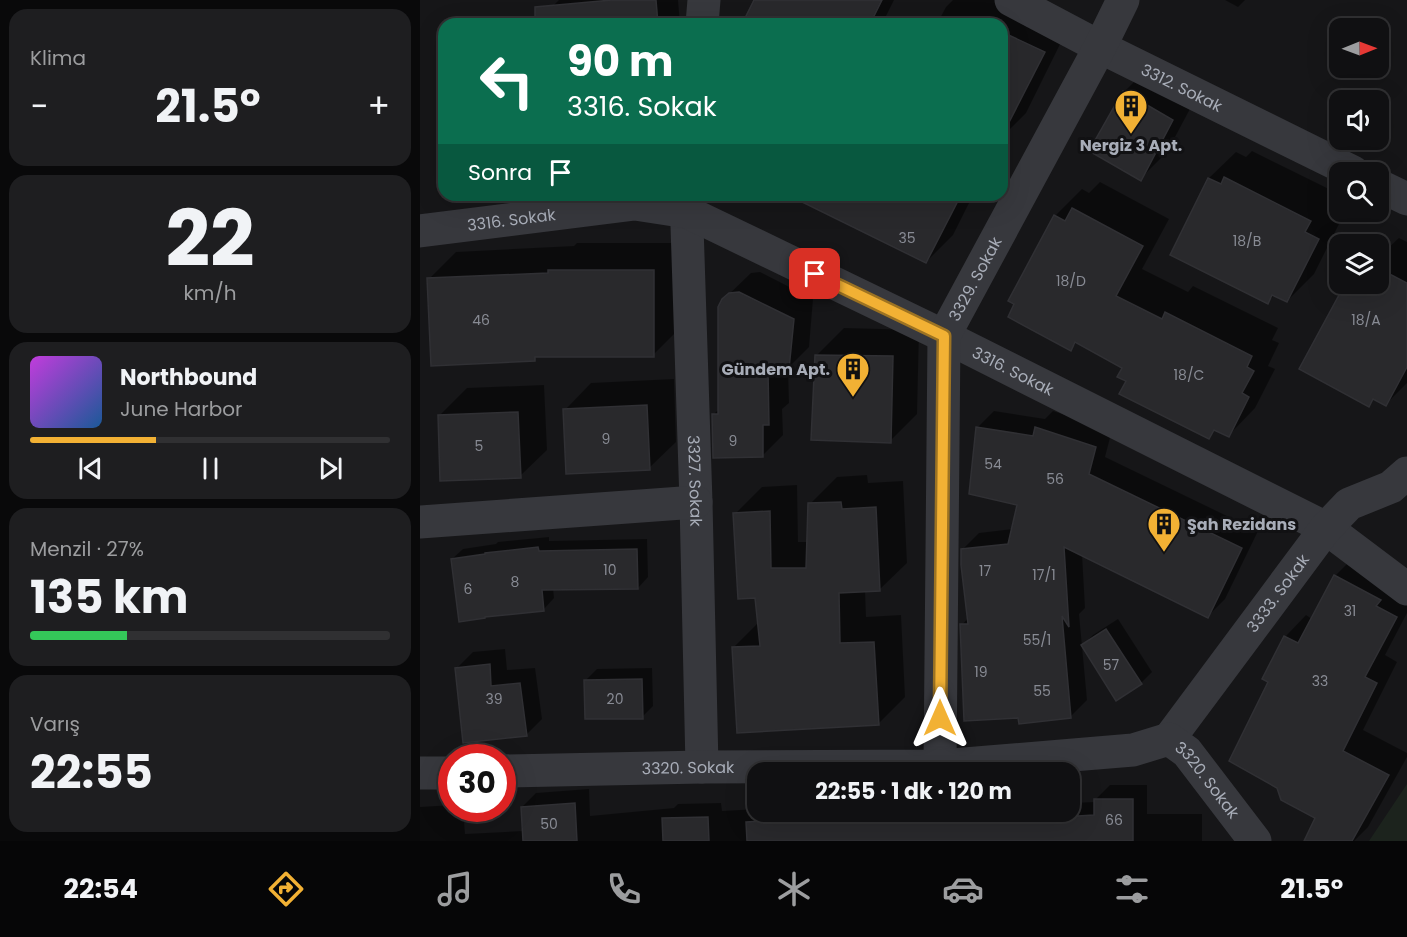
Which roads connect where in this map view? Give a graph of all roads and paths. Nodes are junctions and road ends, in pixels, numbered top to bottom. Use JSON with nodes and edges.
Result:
{"nodes":[{"id":1,"x":704,"y":0,"type":"edge"},
{"id":2,"x":1011,"y":0,"type":"edge"},
{"id":3,"x":1123,"y":0,"type":"edge"},
{"id":4,"x":702,"y":18,"type":"edge"},
{"id":5,"x":1100,"y":47,"type":"junction"},
{"id":6,"x":1333,"y":162,"type":"edge"},
{"id":7,"x":1389,"y":190,"type":"edge"},
{"id":8,"x":1407,"y":199,"type":"edge"},
{"id":9,"x":687,"y":203,"type":"edge"},
{"id":10,"x":420,"y":231,"type":"edge"},
{"id":11,"x":944,"y":336,"type":"junction"},
{"id":12,"x":1407,"y":473,"type":"edge"},
{"id":13,"x":696,"y":502,"type":"junction"},
{"id":14,"x":420,"y":522,"type":"edge"},
{"id":15,"x":1326,"y":528,"type":"junction"},
{"id":16,"x":1407,"y":589,"type":"edge"},
{"id":17,"x":1169,"y":738,"type":"junction"},
{"id":18,"x":940,"y":762,"type":"edge"},
{"id":19,"x":988,"y":762,"type":"edge"},
{"id":20,"x":702,"y":767,"type":"junction"},
{"id":21,"x":747,"y":767,"type":"edge"},
{"id":22,"x":516,"y":771,"type":"edge"},
{"id":23,"x":438,"y":772,"type":"edge"},
{"id":24,"x":420,"y":773,"type":"edge"},
{"id":25,"x":1255,"y":841,"type":"edge"}],
"edges":[{"from":1,"to":4,"type":"street"},
{"from":2,"to":5,"type":"street","name":"3312. Sokak"},
{"from":3,"to":5,"type":"street","name":"3329. Sokak"},
{"from":5,"to":6,"type":"street","name":"3312. Sokak"},
{"from":5,"to":11,"type":"street","name":"3329. Sokak"},
{"from":7,"to":8,"type":"street"},
{"from":9,"to":10,"type":"street","name":"3316. Sokak"},
{"from":9,"to":11,"type":"street","name":"3316. Sokak"},
{"from":9,"to":13,"type":"street","name":"3327. Sokak"},
{"from":11,"to":15,"type":"street","name":"3316. Sokak"},
{"from":11,"to":18,"type":"street","name":"3329. Sokak"},
{"from":12,"to":15,"type":"street","name":"3333. Sokak"},
{"from":13,"to":14,"type":"street"},
{"from":13,"to":20,"type":"street","name":"3327. Sokak"},
{"from":15,"to":16,"type":"street","name":"3316. Sokak"},
{"from":15,"to":17,"type":"street","name":"3333. Sokak"},
{"from":17,"to":19,"type":"street","name":"3320. Sokak"},
{"from":17,"to":25,"type":"street","name":"3320. Sokak"},
{"from":20,"to":21,"type":"street","name":"3320. Sokak"},
{"from":20,"to":22,"type":"street","name":"3320. Sokak"},
{"from":23,"to":24,"type":"street"}]}
